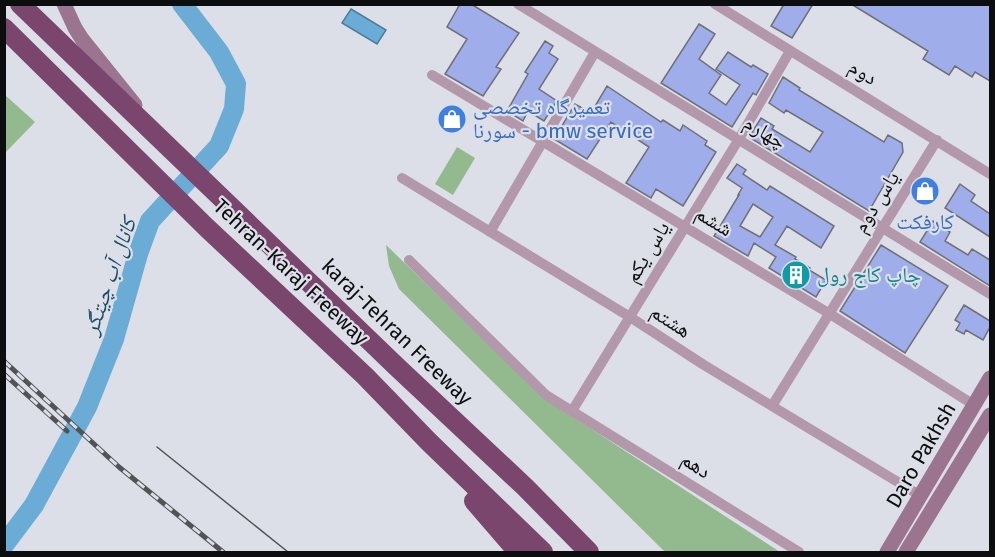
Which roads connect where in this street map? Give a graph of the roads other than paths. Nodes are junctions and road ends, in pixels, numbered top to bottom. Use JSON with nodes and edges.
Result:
{"nodes":[{"id":1,"x":20,"y":4,"type":"edge"},
{"id":2,"x":64,"y":4,"type":"edge"},
{"id":3,"x":518,"y":4,"type":"edge"},
{"id":4,"x":715,"y":4,"type":"edge"},
{"id":5,"x":4,"y":28,"type":"edge"},
{"id":6,"x":790,"y":51,"type":"junction"},
{"id":7,"x":596,"y":52,"type":"junction"},
{"id":8,"x":432,"y":75,"type":"dead end"},
{"id":9,"x":739,"y":139,"type":"junction"},
{"id":10,"x":937,"y":140,"type":"junction"},
{"id":11,"x":543,"y":141,"type":"junction"},
{"id":12,"x":171,"y":149,"type":"junction"},
{"id":13,"x":990,"y":174,"type":"edge"},
{"id":14,"x":402,"y":178,"type":"dead end"},
{"id":15,"x":685,"y":226,"type":"junction"},
{"id":16,"x":883,"y":228,"type":"junction"},
{"id":17,"x":490,"y":232,"type":"junction"},
{"id":18,"x":409,"y":260,"type":"dead end"},
{"id":19,"x":990,"y":294,"type":"edge"},
{"id":20,"x":830,"y":314,"type":"junction"},
{"id":21,"x":630,"y":318,"type":"junction"},
{"id":22,"x":990,"y":378,"type":"edge"},
{"id":23,"x":974,"y":405,"type":"junction"},
{"id":24,"x":772,"y":406,"type":"junction"},
{"id":25,"x":572,"y":411,"type":"junction"},
{"id":26,"x":990,"y":415,"type":"edge"},
{"id":27,"x":429,"y":442,"type":"junction"},
{"id":28,"x":921,"y":496,"type":"junction"},
{"id":29,"x":518,"y":552,"type":"edge"},
{"id":30,"x":543,"y":552,"type":"edge"},
{"id":31,"x":589,"y":552,"type":"edge"},
{"id":32,"x":799,"y":552,"type":"edge"},
{"id":33,"x":888,"y":552,"type":"edge"},
{"id":34,"x":906,"y":552,"type":"edge"}],
"edges":[{"from":1,"to":12,"type":"highway"},
{"from":2,"to":12,"type":"street"},
{"from":3,"to":7,"type":"street","name":"چهارم"},
{"from":4,"to":6,"type":"street","name":"دوم"},
{"from":5,"to":27,"type":"highway","name":"Tehran-Karaj Freeway"},
{"from":6,"to":9,"type":"street","name":"یاس یکم"},
{"from":6,"to":10,"type":"street","name":"دوم"},
{"from":7,"to":9,"type":"street","name":"چهارم"},
{"from":7,"to":11,"type":"street"},
{"from":8,"to":11,"type":"street","name":"ششم"},
{"from":9,"to":15,"type":"street","name":"یاس یکم"},
{"from":9,"to":16,"type":"street","name":"چهارم"},
{"from":10,"to":13,"type":"street","name":"دوم"},
{"from":10,"to":16,"type":"street","name":"یاس دوم"},
{"from":11,"to":15,"type":"street","name":"ششم"},
{"from":11,"to":17,"type":"street"},
{"from":12,"to":31,"type":"highway","name":"karaj-Tehran Freeway"},
{"from":14,"to":17,"type":"street","name":"هشتم"},
{"from":15,"to":20,"type":"street","name":"ششم"},
{"from":15,"to":21,"type":"street","name":"یاس یکم"},
{"from":16,"to":19,"type":"street","name":"چهارم"},
{"from":16,"to":20,"type":"street","name":"یاس دوم"},
{"from":17,"to":21,"type":"street","name":"هشتم"},
{"from":18,"to":25,"type":"street","name":"دهم"},
{"from":20,"to":23,"type":"street","name":"ششم"},
{"from":20,"to":24,"type":"street","name":"یاس دوم"},
{"from":21,"to":24,"type":"street","name":"هشتم"},
{"from":21,"to":25,"type":"street","name":"یاس یکم"},
{"from":22,"to":23,"type":"street","name":"Daro Pakhsh"},
{"from":23,"to":28,"type":"street","name":"Daro Pakhsh"},
{"from":24,"to":28,"type":"street","name":"هشتم"},
{"from":25,"to":32,"type":"street","name":"دهم"},
{"from":26,"to":34,"type":"street"},
{"from":27,"to":29,"type":"highway"},
{"from":27,"to":30,"type":"highway","name":"Tehran-Karaj Freeway"},
{"from":28,"to":33,"type":"street","name":"Daro Pakhsh"}]}
